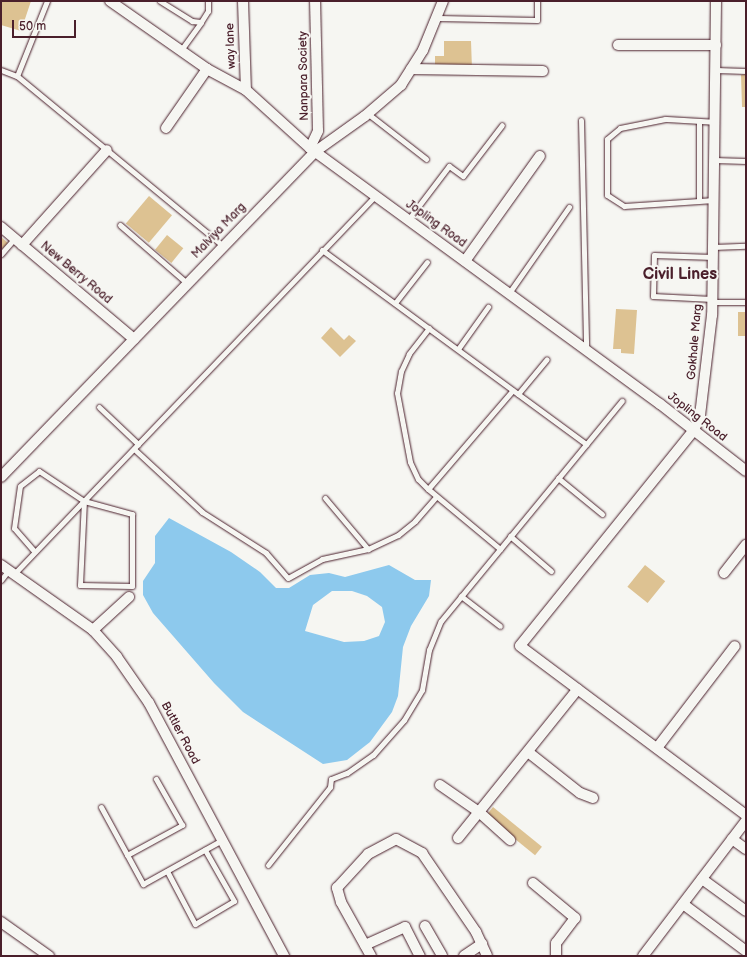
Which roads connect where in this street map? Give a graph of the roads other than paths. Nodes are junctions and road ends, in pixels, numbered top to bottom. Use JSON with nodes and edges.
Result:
{"nodes":[{"id":1,"x":47,"y":1,"type":"edge"},
{"id":2,"x":110,"y":1,"type":"edge"},
{"id":3,"x":160,"y":1,"type":"edge"},
{"id":4,"x":208,"y":1,"type":"edge"},
{"id":5,"x":243,"y":1,"type":"edge"},
{"id":6,"x":315,"y":1,"type":"edge"},
{"id":7,"x":443,"y":1,"type":"edge"},
{"id":8,"x":537,"y":1,"type":"edge"},
{"id":9,"x":716,"y":1,"type":"edge"},
{"id":10,"x":438,"y":18,"type":"junction"},
{"id":11,"x":201,"y":22,"type":"junction"},
{"id":12,"x":618,"y":45,"type":"dead end"},
{"id":13,"x":716,"y":45,"type":"junction"},
{"id":14,"x":181,"y":50,"type":"junction"},
{"id":15,"x":207,"y":69,"type":"junction"},
{"id":16,"x":411,"y":69,"type":"junction"},
{"id":17,"x":1,"y":70,"type":"edge"},
{"id":18,"x":716,"y":70,"type":"junction"},
{"id":19,"x":746,"y":70,"type":"edge"},
{"id":20,"x":543,"y":71,"type":"dead end"},
{"id":21,"x":17,"y":76,"type":"junction"},
{"id":22,"x":246,"y":90,"type":"junction"},
{"id":23,"x":368,"y":113,"type":"junction"},
{"id":24,"x":581,"y":120,"type":"dead end"},
{"id":25,"x":699,"y":122,"type":"junction"},
{"id":26,"x":715,"y":122,"type":"junction"},
{"id":27,"x":502,"y":125,"type":"dead end"},
{"id":28,"x":166,"y":128,"type":"dead end"},
{"id":29,"x":107,"y":150,"type":"junction"},
{"id":30,"x":313,"y":150,"type":"junction"},
{"id":31,"x":540,"y":156,"type":"dead end"},
{"id":32,"x":426,"y":159,"type":"dead end"},
{"id":33,"x":714,"y":160,"type":"junction"},
{"id":34,"x":746,"y":162,"type":"edge"},
{"id":35,"x":375,"y":196,"type":"junction"},
{"id":36,"x":699,"y":200,"type":"junction"},
{"id":37,"x":714,"y":200,"type":"junction"},
{"id":38,"x":569,"y":207,"type":"dead end"},
{"id":39,"x":408,"y":220,"type":"junction"},
{"id":40,"x":120,"y":225,"type":"dead end"},
{"id":41,"x":1,"y":227,"type":"edge"},
{"id":42,"x":14,"y":239,"type":"junction"},
{"id":43,"x":22,"y":246,"type":"junction"},
{"id":44,"x":223,"y":246,"type":"junction"},
{"id":45,"x":746,"y":246,"type":"edge"},
{"id":46,"x":322,"y":250,"type":"junction"},
{"id":47,"x":713,"y":252,"type":"junction"},
{"id":48,"x":1,"y":254,"type":"edge"},
{"id":49,"x":465,"y":261,"type":"junction"},
{"id":50,"x":427,"y":262,"type":"dead end"},
{"id":51,"x":187,"y":283,"type":"junction"},
{"id":52,"x":509,"y":293,"type":"junction"},
{"id":53,"x":712,"y":300,"type":"junction"},
{"id":54,"x":746,"y":302,"type":"edge"},
{"id":55,"x":395,"y":303,"type":"junction"},
{"id":56,"x":488,"y":307,"type":"dead end"},
{"id":57,"x":429,"y":328,"type":"junction"},
{"id":58,"x":134,"y":339,"type":"junction"},
{"id":59,"x":458,"y":349,"type":"junction"},
{"id":60,"x":586,"y":349,"type":"junction"},
{"id":61,"x":547,"y":359,"type":"dead end"},
{"id":62,"x":513,"y":390,"type":"junction"},
{"id":63,"x":518,"y":394,"type":"junction"},
{"id":64,"x":622,"y":401,"type":"dead end"},
{"id":65,"x":100,"y":407,"type":"dead end"},
{"id":66,"x":694,"y":430,"type":"junction"},
{"id":67,"x":586,"y":444,"type":"junction"},
{"id":68,"x":136,"y":447,"type":"junction"},
{"id":69,"x":746,"y":471,"type":"edge"},
{"id":70,"x":1,"y":477,"type":"edge"},
{"id":71,"x":558,"y":478,"type":"junction"},
{"id":72,"x":428,"y":489,"type":"junction"},
{"id":73,"x":436,"y":497,"type":"junction"},
{"id":74,"x":325,"y":498,"type":"dead end"},
{"id":75,"x":84,"y":501,"type":"junction"},
{"id":76,"x":602,"y":514,"type":"dead end"},
{"id":77,"x":510,"y":536,"type":"junction"},
{"id":78,"x":746,"y":545,"type":"edge"},
{"id":79,"x":368,"y":549,"type":"junction"},
{"id":80,"x":500,"y":549,"type":"junction"},
{"id":81,"x":34,"y":551,"type":"junction"},
{"id":82,"x":8,"y":570,"type":"edge"},
{"id":83,"x":551,"y":571,"type":"dead end"},
{"id":84,"x":724,"y":573,"type":"dead end"},
{"id":85,"x":1,"y":580,"type":"edge"},
{"id":86,"x":461,"y":596,"type":"junction"},
{"id":87,"x":129,"y":597,"type":"dead end"},
{"id":88,"x":500,"y":626,"type":"dead end"},
{"id":89,"x":93,"y":630,"type":"junction"},
{"id":90,"x":735,"y":646,"type":"dead end"},
{"id":91,"x":578,"y":689,"type":"junction"},
{"id":92,"x":657,"y":748,"type":"junction"},
{"id":93,"x":528,"y":752,"type":"junction"},
{"id":94,"x":156,"y":779,"type":"dead end"},
{"id":95,"x":440,"y":785,"type":"dead end"},
{"id":96,"x":593,"y":798,"type":"dead end"},
{"id":97,"x":101,"y":808,"type":"dead end"},
{"id":98,"x":478,"y":812,"type":"junction"},
{"id":99,"x":746,"y":815,"type":"edge"},
{"id":100,"x":746,"y":821,"type":"edge"},
{"id":101,"x":458,"y":838,"type":"dead end"},
{"id":102,"x":732,"y":839,"type":"junction"},
{"id":103,"x":222,"y":840,"type":"junction"},
{"id":104,"x":510,"y":840,"type":"dead end"},
{"id":105,"x":746,"y":849,"type":"edge"},
{"id":106,"x":205,"y":850,"type":"junction"},
{"id":107,"x":127,"y":855,"type":"junction"},
{"id":108,"x":268,"y":864,"type":"dead end"},
{"id":109,"x":167,"y":871,"type":"junction"},
{"id":110,"x":702,"y":879,"type":"junction"},
{"id":111,"x":533,"y":883,"type":"dead end"},
{"id":112,"x":683,"y":904,"type":"junction"},
{"id":113,"x":746,"y":911,"type":"edge"},
{"id":114,"x":1,"y":922,"type":"edge"},
{"id":115,"x":425,"y":926,"type":"dead end"},
{"id":116,"x":482,"y":944,"type":"junction"},
{"id":117,"x":365,"y":945,"type":"junction"},
{"id":118,"x":746,"y":951,"type":"edge"},
{"id":119,"x":50,"y":956,"type":"edge"},
{"id":120,"x":284,"y":956,"type":"edge"},
{"id":121,"x":371,"y":956,"type":"edge"},
{"id":122,"x":420,"y":956,"type":"edge"},
{"id":123,"x":442,"y":956,"type":"edge"},
{"id":124,"x":464,"y":956,"type":"edge"},
{"id":125,"x":487,"y":956,"type":"edge"},
{"id":126,"x":556,"y":956,"type":"edge"},
{"id":127,"x":643,"y":956,"type":"edge"}],
"edges":[{"from":1,"to":21,"type":"lane"},
{"from":2,"to":14,"type":"street","name":"Jopling Road"},
{"from":3,"to":11,"type":"lane"},
{"from":4,"to":11,"type":"lane"},
{"from":5,"to":22,"type":"street","name":"way lane"},
{"from":6,"to":30,"type":"street","name":"Nanpara Society"},
{"from":7,"to":10,"type":"street","name":"Malviya Marg"},
{"from":8,"to":10,"type":"lane"},
{"from":9,"to":13,"type":"street","name":"Gokhale Marg"},
{"from":10,"to":16,"type":"street","name":"Malviya Marg"},
{"from":11,"to":14,"type":"lane"},
{"from":12,"to":13,"type":"street"},
{"from":13,"to":18,"type":"street","name":"Gokhale Marg"},
{"from":14,"to":15,"type":"street","name":"Jopling Road"},
{"from":15,"to":22,"type":"street","name":"Jopling Road"},
{"from":15,"to":28,"type":"street"},
{"from":16,"to":20,"type":"street"},
{"from":16,"to":23,"type":"street","name":"Malviya Marg"},
{"from":17,"to":21,"type":"lane"},
{"from":18,"to":19,"type":"lane"},
{"from":18,"to":26,"type":"street","name":"Gokhale Marg"},
{"from":21,"to":29,"type":"lane"},
{"from":22,"to":30,"type":"street","name":"Jopling Road"},
{"from":23,"to":30,"type":"street","name":"Malviya Marg"},
{"from":23,"to":32,"type":"lane"},
{"from":24,"to":60,"type":"lane"},
{"from":25,"to":26,"type":"lane"},
{"from":25,"to":36,"type":"lane"},
{"from":25,"to":36,"type":"lane"},
{"from":26,"to":33,"type":"street","name":"Gokhale Marg"},
{"from":27,"to":39,"type":"lane"},
{"from":29,"to":43,"type":"street"},
{"from":29,"to":44,"type":"lane"},
{"from":30,"to":35,"type":"street","name":"Jopling Road"},
{"from":30,"to":44,"type":"street","name":"Malviya Marg"},
{"from":31,"to":49,"type":"street"},
{"from":33,"to":34,"type":"lane"},
{"from":33,"to":37,"type":"street","name":"Gokhale Marg"},
{"from":35,"to":39,"type":"street","name":"Jopling Road"},
{"from":35,"to":46,"type":"lane"},
{"from":36,"to":37,"type":"lane"},
{"from":37,"to":47,"type":"street","name":"Gokhale Marg"},
{"from":38,"to":52,"type":"lane"},
{"from":39,"to":49,"type":"street","name":"Jopling Road"},
{"from":40,"to":51,"type":"lane"},
{"from":41,"to":42,"type":"street","name":"New Berry Road"},
{"from":42,"to":43,"type":"street","name":"New Berry Road"},
{"from":42,"to":48,"type":"lane"},
{"from":43,"to":58,"type":"street","name":"New Berry Road"},
{"from":44,"to":51,"type":"street","name":"Malviya Marg"},
{"from":45,"to":47,"type":"lane"},
{"from":46,"to":55,"type":"lane"},
{"from":46,"to":68,"type":"lane"},
{"from":47,"to":53,"type":"street","name":"Gokhale Marg"},
{"from":47,"to":53,"type":"lane"},
{"from":49,"to":52,"type":"street","name":"Jopling Road"},
{"from":50,"to":55,"type":"lane"},
{"from":51,"to":58,"type":"street","name":"Malviya Marg"},
{"from":52,"to":60,"type":"street","name":"Jopling Road"},
{"from":53,"to":54,"type":"lane"},
{"from":53,"to":66,"type":"street","name":"Gokhale Marg"},
{"from":55,"to":57,"type":"lane"},
{"from":56,"to":59,"type":"lane"},
{"from":57,"to":59,"type":"lane"},
{"from":57,"to":72,"type":"lane"},
{"from":58,"to":70,"type":"street","name":"Malviya Marg"},
{"from":59,"to":62,"type":"lane"},
{"from":60,"to":66,"type":"street","name":"Jopling Road"},
{"from":61,"to":63,"type":"lane"},
{"from":62,"to":63,"type":"lane"},
{"from":62,"to":72,"type":"lane"},
{"from":63,"to":67,"type":"lane"},
{"from":64,"to":67,"type":"lane"},
{"from":65,"to":68,"type":"lane"},
{"from":66,"to":69,"type":"street","name":"Jopling Road"},
{"from":66,"to":91,"type":"street","name":"Gokhale Marg"},
{"from":67,"to":71,"type":"lane"},
{"from":68,"to":75,"type":"lane"},
{"from":68,"to":79,"type":"lane"},
{"from":71,"to":76,"type":"lane"},
{"from":71,"to":77,"type":"lane"},
{"from":72,"to":73,"type":"lane"},
{"from":73,"to":79,"type":"lane"},
{"from":73,"to":80,"type":"lane"},
{"from":74,"to":79,"type":"lane"},
{"from":75,"to":75,"type":"lane"},
{"from":75,"to":81,"type":"lane"},
{"from":75,"to":81,"type":"lane"},
{"from":77,"to":80,"type":"lane"},
{"from":77,"to":83,"type":"lane"},
{"from":78,"to":84,"type":"street"},
{"from":80,"to":86,"type":"lane"},
{"from":81,"to":82,"type":"lane"},
{"from":82,"to":85,"type":"lane"},
{"from":82,"to":89,"type":"street","name":"Buttler Road"},
{"from":86,"to":88,"type":"lane"},
{"from":86,"to":108,"type":"lane"},
{"from":87,"to":89,"type":"street"},
{"from":89,"to":103,"type":"street","name":"Buttler Road"},
{"from":90,"to":92,"type":"street"},
{"from":91,"to":92,"type":"street"},
{"from":91,"to":93,"type":"street"},
{"from":92,"to":99,"type":"street"},
{"from":93,"to":96,"type":"street"},
{"from":93,"to":98,"type":"street"},
{"from":94,"to":107,"type":"lane"},
{"from":95,"to":98,"type":"street"},
{"from":97,"to":107,"type":"lane"},
{"from":98,"to":101,"type":"street"},
{"from":98,"to":104,"type":"street"},
{"from":100,"to":102,"type":"street"},
{"from":102,"to":105,"type":"street"},
{"from":102,"to":110,"type":"street"},
{"from":103,"to":106,"type":"lane"},
{"from":103,"to":120,"type":"street","name":"Buttler Road"},
{"from":106,"to":109,"type":"lane"},
{"from":106,"to":109,"type":"lane"},
{"from":107,"to":109,"type":"lane"},
{"from":110,"to":112,"type":"street"},
{"from":110,"to":113,"type":"street"},
{"from":111,"to":126,"type":"street"},
{"from":112,"to":118,"type":"street"},
{"from":112,"to":127,"type":"street"},
{"from":114,"to":119,"type":"street"},
{"from":115,"to":123,"type":"street"},
{"from":116,"to":117,"type":"street"},
{"from":116,"to":124,"type":"street"},
{"from":116,"to":125,"type":"street"},
{"from":117,"to":121,"type":"street"},
{"from":117,"to":122,"type":"street"}]}
